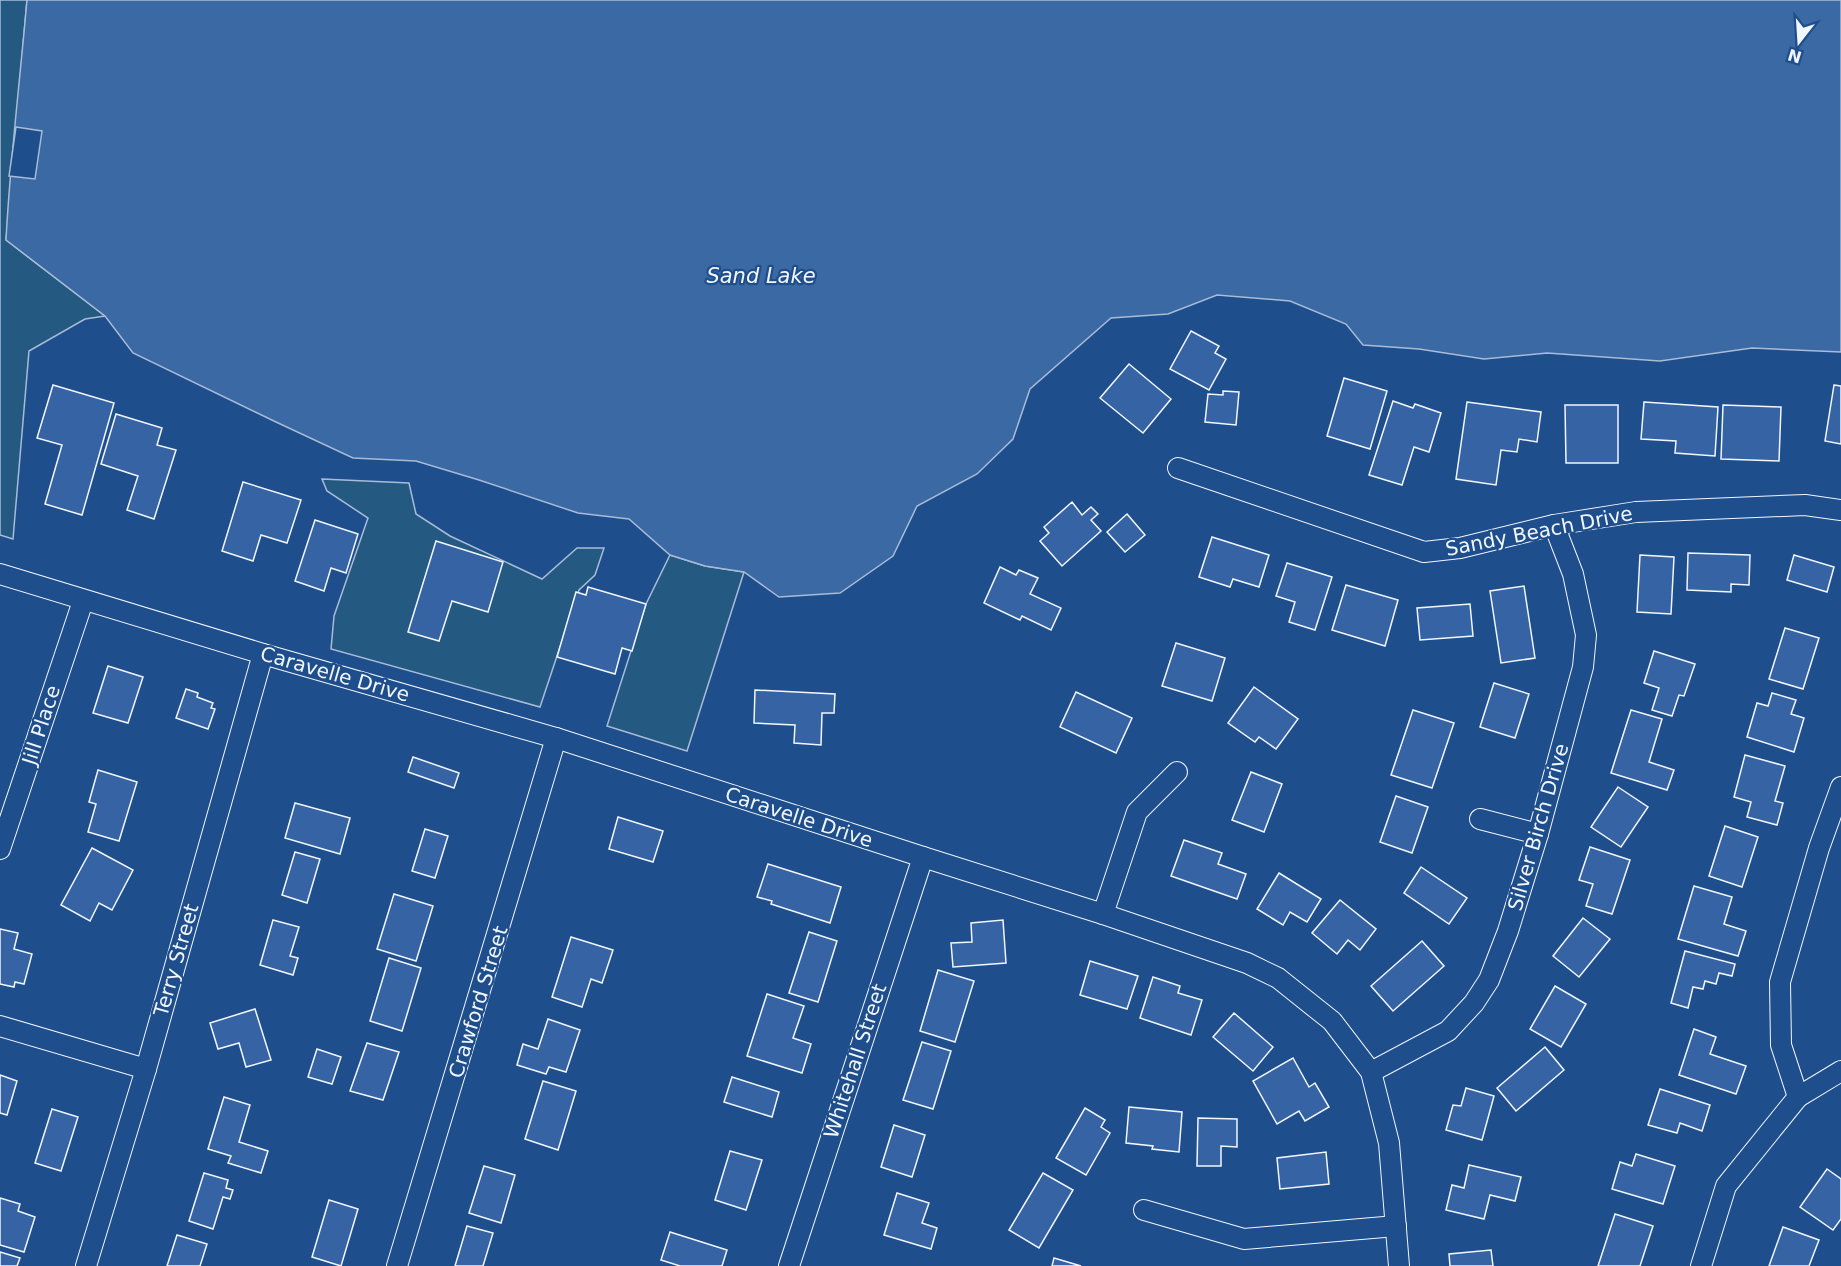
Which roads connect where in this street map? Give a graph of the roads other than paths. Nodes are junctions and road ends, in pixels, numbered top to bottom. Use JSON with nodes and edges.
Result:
{"nodes":[{"id":1,"x":1178,"y":468,"type":"dead end"},
{"id":2,"x":1841,"y":510,"type":"edge"},
{"id":3,"x":1554,"y":525,"type":"junction"},
{"id":4,"x":0,"y":574,"type":"edge"},
{"id":5,"x":83,"y":601,"type":"junction"},
{"id":6,"x":263,"y":654,"type":"junction"},
{"id":7,"x":556,"y":738,"type":"junction"},
{"id":8,"x":1177,"y":772,"type":"dead end"},
{"id":9,"x":1841,"y":787,"type":"edge"},
{"id":10,"x":1480,"y":819,"type":"dead end"},
{"id":11,"x":1538,"y":834,"type":"junction"},
{"id":12,"x":0,"y":849,"type":"edge"},
{"id":13,"x":922,"y":857,"type":"junction"},
{"id":14,"x":1104,"y":914,"type":"junction"},
{"id":15,"x":0,"y":1026,"type":"edge"},
{"id":16,"x":146,"y":1069,"type":"junction"},
{"id":17,"x":1841,"y":1071,"type":"edge"},
{"id":18,"x":1371,"y":1072,"type":"junction"},
{"id":19,"x":1798,"y":1097,"type":"junction"},
{"id":20,"x":1144,"y":1210,"type":"dead end"},
{"id":21,"x":1396,"y":1226,"type":"junction"},
{"id":22,"x":86,"y":1266,"type":"edge"},
{"id":23,"x":397,"y":1266,"type":"edge"},
{"id":24,"x":789,"y":1266,"type":"edge"},
{"id":25,"x":1399,"y":1266,"type":"edge"},
{"id":26,"x":1701,"y":1266,"type":"edge"}],
"edges":[{"from":1,"to":3,"type":"street","name":"Sandy Beach Drive"},
{"from":2,"to":3,"type":"street","name":"Sandy Beach Drive"},
{"from":3,"to":11,"type":"street","name":"Silver Birch Drive"},
{"from":4,"to":5,"type":"street","name":"Caravelle Drive"},
{"from":5,"to":6,"type":"street","name":"Caravelle Drive"},
{"from":5,"to":12,"type":"street","name":"Jill Place"},
{"from":6,"to":7,"type":"street","name":"Caravelle Drive"},
{"from":6,"to":16,"type":"street","name":"Terry Street"},
{"from":7,"to":13,"type":"street","name":"Caravelle Drive"},
{"from":7,"to":23,"type":"street","name":"Crawford Street"},
{"from":8,"to":14,"type":"street"},
{"from":9,"to":19,"type":"street"},
{"from":10,"to":11,"type":"street"},
{"from":11,"to":18,"type":"street","name":"Silver Birch Drive"},
{"from":13,"to":14,"type":"street","name":"Caravelle Drive"},
{"from":13,"to":24,"type":"street","name":"Whitehall Street"},
{"from":14,"to":18,"type":"street","name":"Caravelle Drive"},
{"from":15,"to":16,"type":"street"},
{"from":16,"to":22,"type":"street","name":"Terry Street"},
{"from":17,"to":19,"type":"street"},
{"from":18,"to":21,"type":"street","name":"Caravelle Drive"},
{"from":19,"to":26,"type":"street"},
{"from":20,"to":21,"type":"street"},
{"from":21,"to":25,"type":"street","name":"Caravelle Drive"}]}
